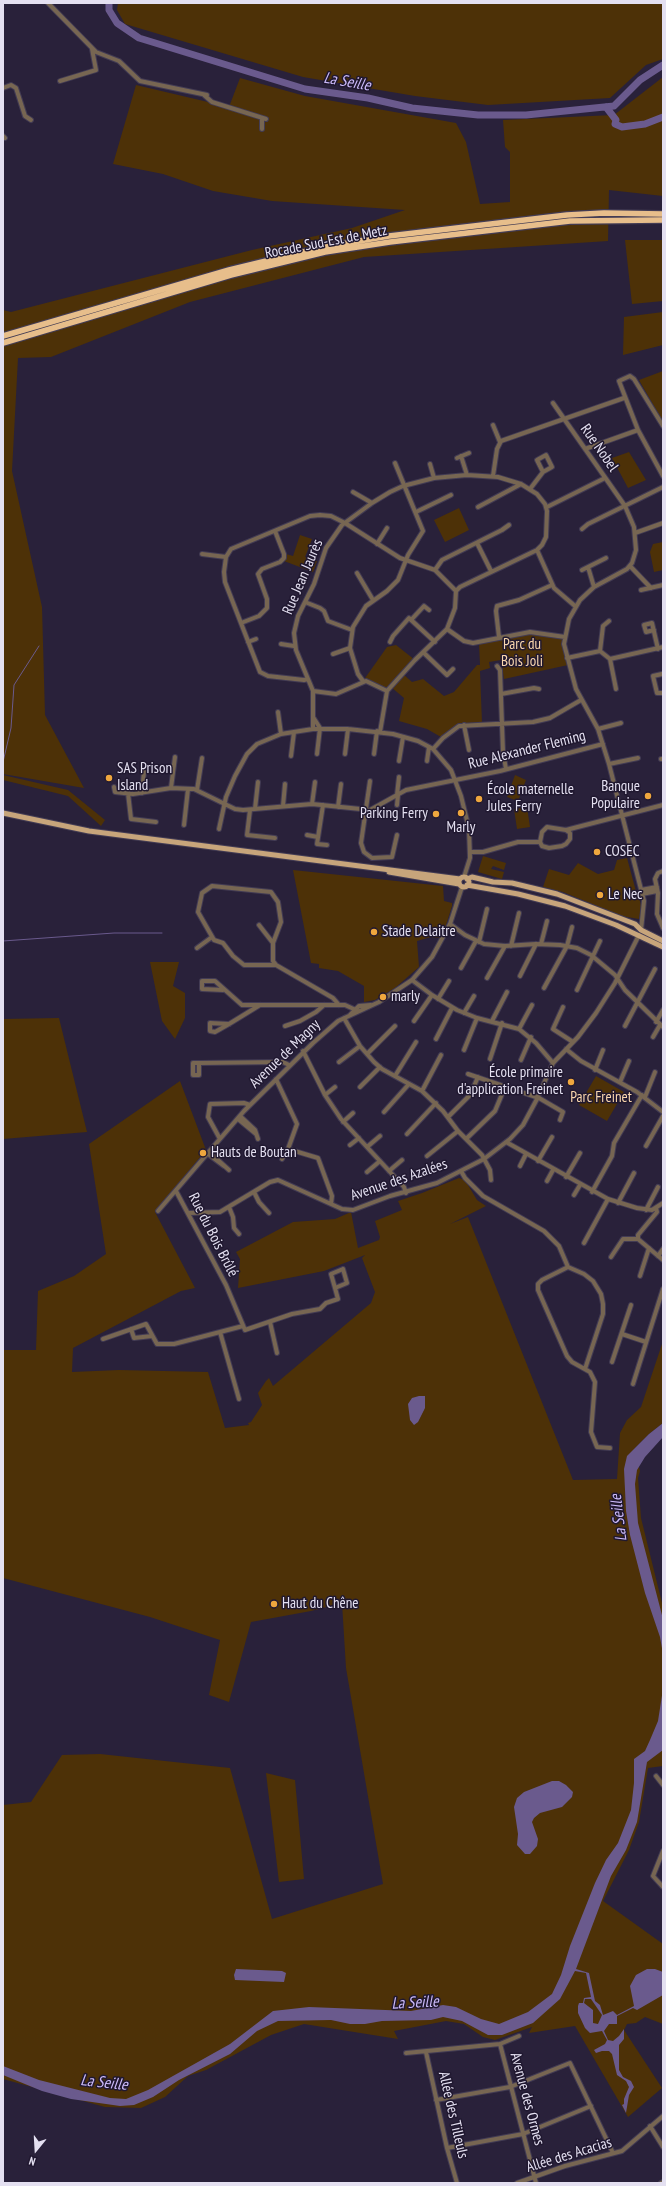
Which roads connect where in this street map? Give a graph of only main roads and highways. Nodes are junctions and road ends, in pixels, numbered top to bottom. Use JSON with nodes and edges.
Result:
{"nodes":[{"id":1,"x":663,"y":214,"type":"edge"},
{"id":2,"x":663,"y":220,"type":"edge"},
{"id":3,"x":3,"y":336,"type":"edge"},
{"id":4,"x":3,"y":343,"type":"edge"},
{"id":5,"x":3,"y":813,"type":"edge"},
{"id":6,"x":463,"y":882,"type":"junction"},
{"id":7,"x":640,"y":932,"type":"junction"},
{"id":8,"x":663,"y":941,"type":"edge"},
{"id":9,"x":663,"y":947,"type":"edge"}],
"edges":[{"from":1,"to":3,"type":"highway","name":"Rocade Sud-Est de Metz"},
{"from":2,"to":4,"type":"highway","name":"Rocade Sud-Est de Metz"},
{"from":5,"to":6,"type":"main road"},
{"from":6,"to":7,"type":"main road"},
{"from":6,"to":7,"type":"main road"},
{"from":7,"to":8,"type":"main road"},
{"from":7,"to":9,"type":"main road"}]}
